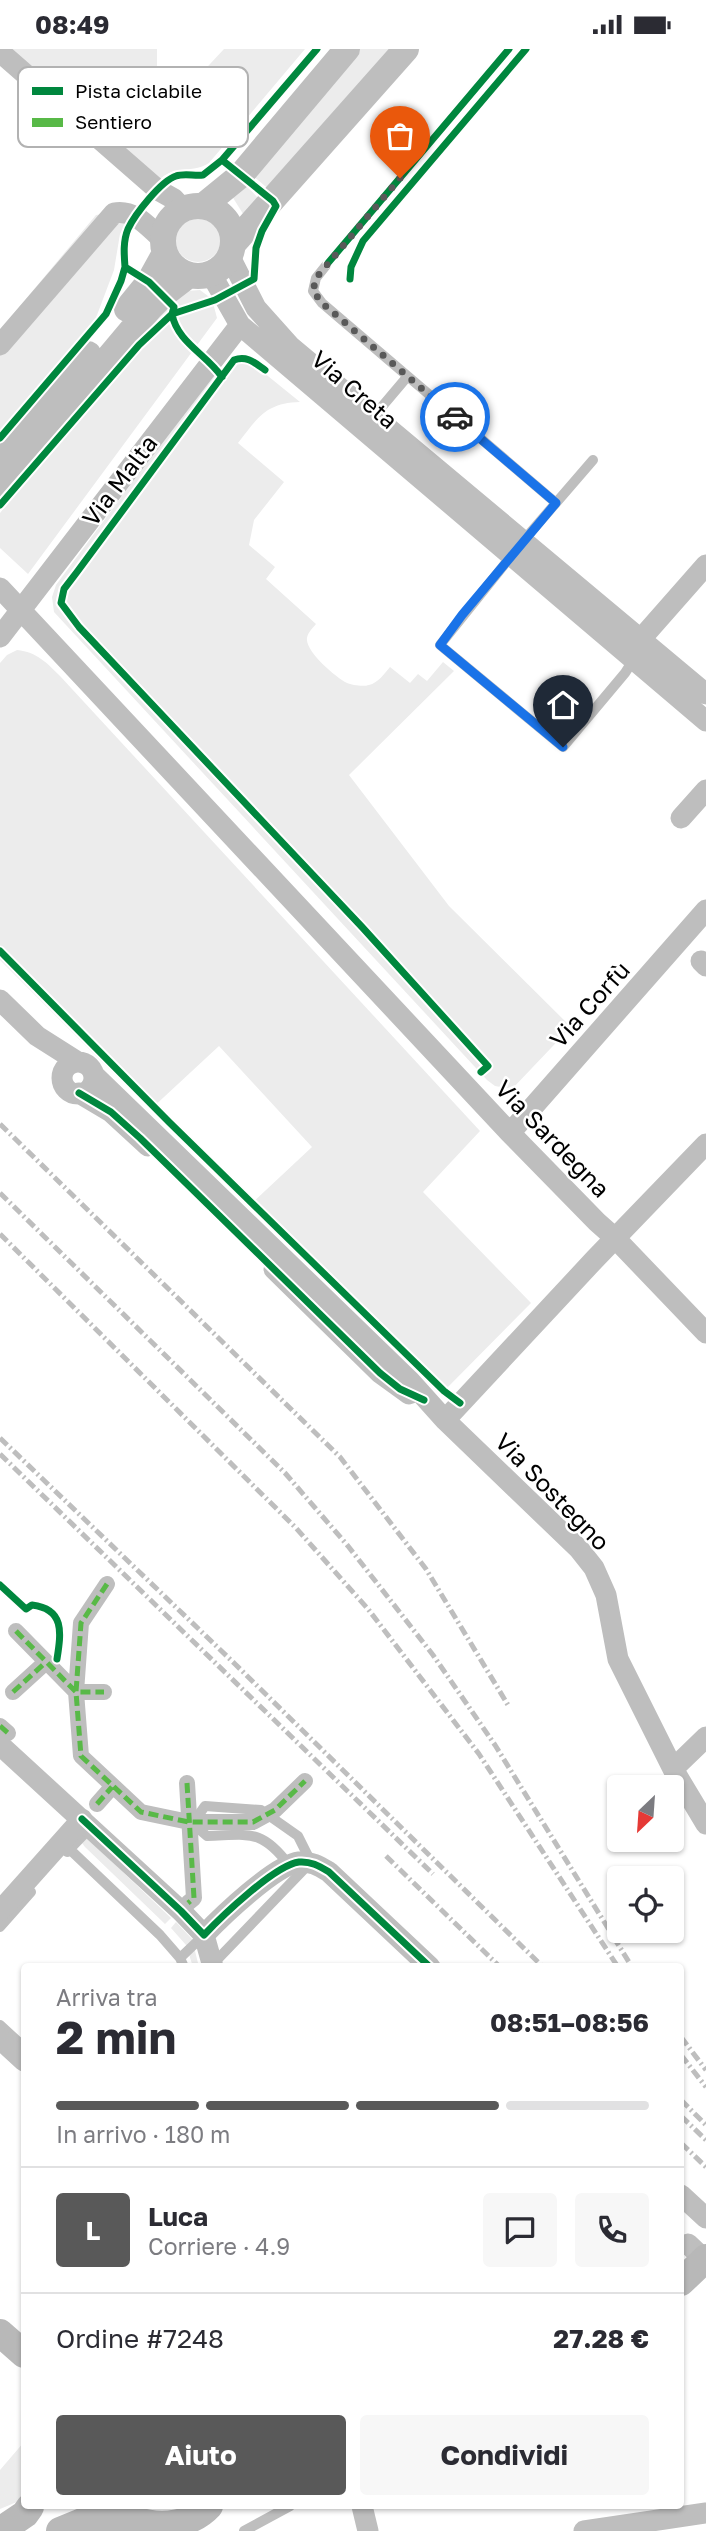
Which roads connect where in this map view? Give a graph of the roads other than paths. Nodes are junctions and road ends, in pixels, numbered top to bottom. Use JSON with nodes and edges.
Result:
{"nodes":[{"id":1,"x":347,"y":49,"type":"edge"},
{"id":2,"x":406,"y":49,"type":"edge"},
{"id":3,"x":509,"y":49,"type":"edge"},
{"id":4,"x":0,"y":52,"type":"edge"},
{"id":5,"x":18,"y":68,"type":"edge"},
{"id":6,"x":109,"y":147,"type":"edge"},
{"id":7,"x":193,"y":208,"type":"junction"},
{"id":8,"x":164,"y":246,"type":"junction"},
{"id":9,"x":216,"y":262,"type":"junction"},
{"id":10,"x":240,"y":325,"type":"junction"},
{"id":11,"x":0,"y":345,"type":"edge"},
{"id":12,"x":407,"y":377,"type":"junction"},
{"id":13,"x":374,"y":416,"type":"junction"},
{"id":14,"x":593,"y":460,"type":"dead end"},
{"id":15,"x":2,"y":475,"type":"edge"},
{"id":16,"x":556,"y":503,"type":"junction"},
{"id":17,"x":518,"y":548,"type":"junction"},
{"id":18,"x":706,"y":565,"type":"edge"},
{"id":19,"x":0,"y":587,"type":"edge"},
{"id":20,"x":21,"y":608,"type":"junction"},
{"id":21,"x":0,"y":637,"type":"edge"},
{"id":22,"x":637,"y":649,"type":"junction"},
{"id":23,"x":706,"y":694,"type":"edge"},
{"id":24,"x":706,"y":721,"type":"edge"},
{"id":25,"x":706,"y":790,"type":"edge"},
{"id":26,"x":681,"y":818,"type":"dead end"},
{"id":27,"x":706,"y":910,"type":"edge"},
{"id":28,"x":0,"y":1000,"type":"edge"},
{"id":29,"x":78,"y":1070,"type":"junction"},
{"id":30,"x":510,"y":1133,"type":"junction"},
{"id":31,"x":706,"y":1144,"type":"edge"},
{"id":32,"x":615,"y":1238,"type":"junction"},
{"id":33,"x":706,"y":1333,"type":"edge"},
{"id":34,"x":424,"y":1400,"type":"junction"},
{"id":35,"x":444,"y":1420,"type":"junction"},
{"id":36,"x":107,"y":1584,"type":"dead end"},
{"id":37,"x":16,"y":1631,"type":"dead end"},
{"id":38,"x":46,"y":1662,"type":"junction"},
{"id":39,"x":13,"y":1692,"type":"dead end"},
{"id":40,"x":76,"y":1692,"type":"junction"},
{"id":41,"x":104,"y":1692,"type":"dead end"},
{"id":42,"x":3,"y":1735,"type":"edge"},
{"id":43,"x":706,"y":1737,"type":"edge"},
{"id":44,"x":673,"y":1769,"type":"junction"},
{"id":45,"x":304,"y":1780,"type":"dead end"},
{"id":46,"x":187,"y":1783,"type":"dead end"},
{"id":47,"x":112,"y":1787,"type":"junction"},
{"id":48,"x":97,"y":1804,"type":"dead end"},
{"id":49,"x":267,"y":1815,"type":"junction"},
{"id":50,"x":194,"y":1822,"type":"junction"},
{"id":51,"x":87,"y":1823,"type":"junction"},
{"id":52,"x":706,"y":1823,"type":"edge"},
{"id":53,"x":67,"y":1851,"type":"junction"},
{"id":54,"x":311,"y":1862,"type":"junction"},
{"id":55,"x":289,"y":1865,"type":"junction"},
{"id":56,"x":188,"y":1903,"type":"dead end"},
{"id":57,"x":0,"y":1911,"type":"edge"},
{"id":58,"x":0,"y":1927,"type":"edge"},
{"id":59,"x":204,"y":1935,"type":"junction"},
{"id":60,"x":182,"y":1963,"type":"edge"},
{"id":61,"x":212,"y":1963,"type":"edge"},
{"id":62,"x":216,"y":1963,"type":"edge"},
{"id":63,"x":426,"y":1963,"type":"edge"},
{"id":64,"x":0,"y":2025,"type":"edge"},
{"id":65,"x":0,"y":2039,"type":"edge"},
{"id":66,"x":21,"y":2044,"type":"edge"},
{"id":67,"x":21,"y":2058,"type":"edge"},
{"id":68,"x":684,"y":2198,"type":"edge"},
{"id":69,"x":706,"y":2218,"type":"edge"},
{"id":70,"x":699,"y":2253,"type":"edge"},
{"id":71,"x":684,"y":2277,"type":"edge"},
{"id":72,"x":0,"y":2333,"type":"edge"},
{"id":73,"x":21,"y":2351,"type":"edge"},
{"id":74,"x":21,"y":2508,"type":"edge"},
{"id":75,"x":30,"y":2509,"type":"edge"},
{"id":76,"x":284,"y":2509,"type":"edge"},
{"id":77,"x":363,"y":2509,"type":"edge"},
{"id":78,"x":706,"y":2513,"type":"edge"},
{"id":79,"x":0,"y":2519,"type":"edge"},
{"id":80,"x":138,"y":2521,"type":"edge"},
{"id":81,"x":197,"y":2522,"type":"edge"},
{"id":82,"x":0,"y":2531,"type":"edge"},
{"id":83,"x":60,"y":2531,"type":"edge"},
{"id":84,"x":244,"y":2531,"type":"edge"},
{"id":85,"x":368,"y":2531,"type":"edge"},
{"id":86,"x":584,"y":2531,"type":"edge"}],
"edges":[{"from":1,"to":7,"type":"street"},
{"from":2,"to":9,"type":"street"},
{"from":3,"to":12,"type":"lane","name":"Via Creta"},
{"from":4,"to":5,"type":"street"},
{"from":6,"to":7,"type":"street"},
{"from":7,"to":8,"type":"street"},
{"from":7,"to":9,"type":"street"},
{"from":8,"to":9,"type":"street"},
{"from":8,"to":11,"type":"street"},
{"from":8,"to":15,"type":"street"},
{"from":9,"to":10,"type":"street","name":"Via Creta"},
{"from":9,"to":13,"type":"street","name":"Via Creta"},
{"from":9,"to":15,"type":"street"},
{"from":10,"to":17,"type":"street","name":"Via Creta"},
{"from":10,"to":20,"type":"street","name":"Via Malta"},
{"from":12,"to":13,"type":"lane","name":"Via Creta"},
{"from":12,"to":16,"type":"lane","name":"Via Creta"},
{"from":13,"to":17,"type":"street","name":"Via Creta"},
{"from":14,"to":16,"type":"lane"},
{"from":16,"to":17,"type":"lane"},
{"from":17,"to":22,"type":"street","name":"Via Creta"},
{"from":17,"to":22,"type":"lane"},
{"from":18,"to":22,"type":"street"},
{"from":19,"to":20,"type":"street","name":"Via Sardegna"},
{"from":20,"to":21,"type":"street","name":"Via Malta"},
{"from":20,"to":30,"type":"street","name":"Via Sardegna"},
{"from":22,"to":23,"type":"street","name":"Via Creta"},
{"from":22,"to":24,"type":"street","name":"Via Creta"},
{"from":25,"to":26,"type":"street"},
{"from":27,"to":30,"type":"street","name":"Via Corfù"},
{"from":28,"to":29,"type":"street","name":"Via Sostegno"},
{"from":29,"to":34,"type":"street","name":"Via Sostegno"},
{"from":29,"to":34,"type":"street","name":"Via Sostegno"},
{"from":30,"to":32,"type":"street","name":"Via Sardegna"},
{"from":31,"to":32,"type":"street"},
{"from":32,"to":33,"type":"street","name":"Via Sardegna"},
{"from":32,"to":35,"type":"street"},
{"from":34,"to":35,"type":"street","name":"Via Sostegno"},
{"from":35,"to":44,"type":"street","name":"Via Sostegno"},
{"from":36,"to":40,"type":"street"},
{"from":37,"to":38,"type":"street"},
{"from":38,"to":39,"type":"street"},
{"from":38,"to":40,"type":"street"},
{"from":40,"to":41,"type":"street"},
{"from":40,"to":47,"type":"street"},
{"from":42,"to":51,"type":"street"},
{"from":43,"to":44,"type":"street"},
{"from":44,"to":52,"type":"street","name":"Via Sostegno"},
{"from":45,"to":49,"type":"street"},
{"from":46,"to":50,"type":"street"},
{"from":47,"to":48,"type":"street"},
{"from":47,"to":50,"type":"street"},
{"from":49,"to":50,"type":"street"},
{"from":49,"to":54,"type":"lane"},
{"from":50,"to":55,"type":"lane"},
{"from":50,"to":56,"type":"street"},
{"from":51,"to":53,"type":"street"},
{"from":51,"to":59,"type":"street"},
{"from":53,"to":57,"type":"street"},
{"from":53,"to":58,"type":"lane"},
{"from":53,"to":60,"type":"lane"},
{"from":54,"to":55,"type":"street"},
{"from":54,"to":62,"type":"lane"},
{"from":54,"to":63,"type":"street"},
{"from":55,"to":59,"type":"street"},
{"from":59,"to":60,"type":"lane"},
{"from":59,"to":61,"type":"street"},
{"from":64,"to":66,"type":"lane"},
{"from":65,"to":67,"type":"street"},
{"from":68,"to":69,"type":"street"},
{"from":70,"to":71,"type":"main road"},
{"from":72,"to":73,"type":"main road"},
{"from":74,"to":79,"type":"main road"},
{"from":75,"to":82,"type":"main road"},
{"from":76,"to":84,"type":"lane"},
{"from":77,"to":85,"type":"street"},
{"from":78,"to":86,"type":"street"},
{"from":80,"to":81,"type":"main road"},
{"from":80,"to":83,"type":"main road"}]}
